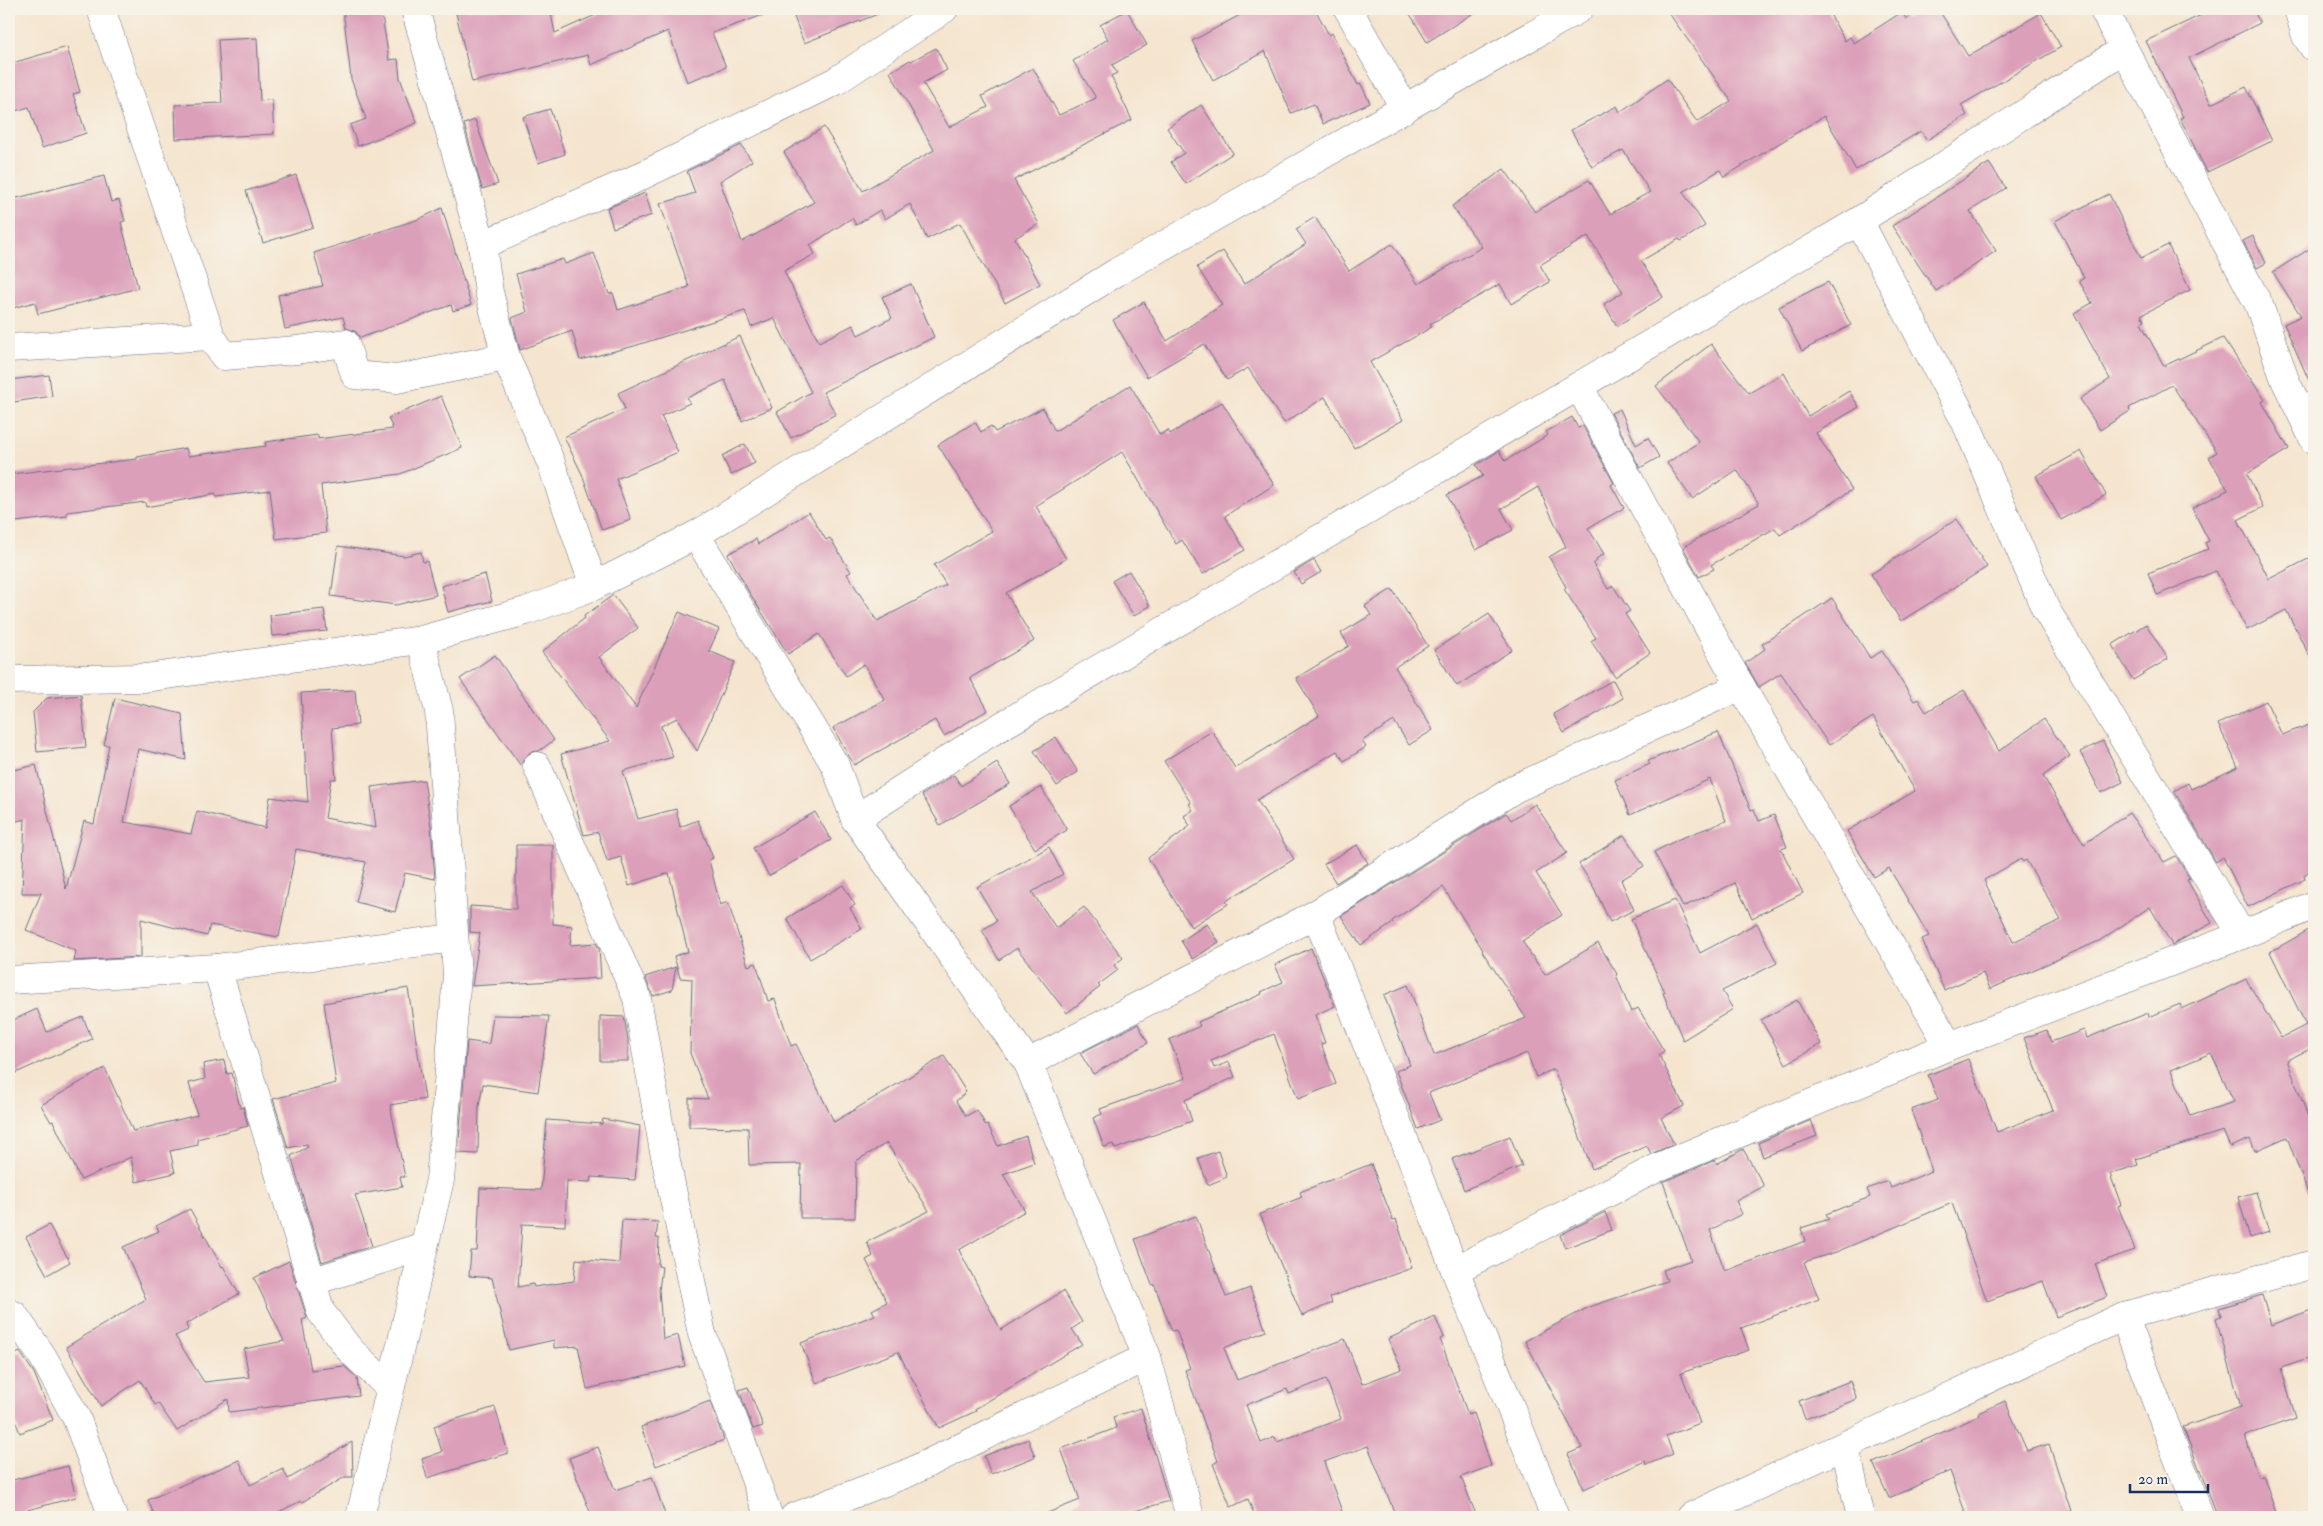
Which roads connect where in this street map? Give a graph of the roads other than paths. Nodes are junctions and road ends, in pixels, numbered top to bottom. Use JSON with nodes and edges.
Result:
{"nodes":[{"id":1,"x":101,"y":9,"type":"edge"},
{"id":2,"x":415,"y":9,"type":"edge"},
{"id":3,"x":944,"y":9,"type":"edge"},
{"id":4,"x":1348,"y":9,"type":"edge"},
{"id":5,"x":1579,"y":9,"type":"edge"},
{"id":6,"x":2103,"y":9,"type":"edge"},
{"id":7,"x":2298,"y":9,"type":"edge"},
{"id":8,"x":2312,"y":39,"type":"edge"},
{"id":9,"x":2124,"y":49,"type":"junction"},
{"id":10,"x":1405,"y":109,"type":"junction"},
{"id":11,"x":1859,"y":221,"type":"junction"},
{"id":12,"x":482,"y":245,"type":"junction"},
{"id":13,"x":211,"y":336,"type":"junction"},
{"id":14,"x":9,"y":348,"type":"edge"},
{"id":15,"x":506,"y":357,"type":"junction"},
{"id":16,"x":1579,"y":386,"type":"junction"},
{"id":17,"x":2314,"y":440,"type":"edge"},
{"id":18,"x":696,"y":535,"type":"junction"},
{"id":19,"x":594,"y":586,"type":"junction"},
{"id":20,"x":421,"y":640,"type":"junction"},
{"id":21,"x":9,"y":680,"type":"edge"},
{"id":22,"x":1740,"y":686,"type":"junction"},
{"id":23,"x":537,"y":766,"type":"dead end"},
{"id":24,"x":855,"y":819,"type":"junction"},
{"id":25,"x":2314,"y":905,"type":"edge"},
{"id":26,"x":1316,"y":914,"type":"junction"},
{"id":27,"x":2242,"y":935,"type":"junction"},
{"id":28,"x":454,"y":938,"type":"junction"},
{"id":29,"x":217,"y":968,"type":"junction"},
{"id":30,"x":9,"y":980,"type":"edge"},
{"id":31,"x":1949,"y":1046,"type":"junction"},
{"id":32,"x":1028,"y":1063,"type":"junction"},
{"id":33,"x":424,"y":1246,"type":"junction"},
{"id":34,"x":2314,"y":1264,"type":"edge"},
{"id":35,"x":1455,"y":1270,"type":"junction"},
{"id":36,"x":311,"y":1282,"type":"junction"},
{"id":37,"x":9,"y":1313,"type":"edge"},
{"id":38,"x":2124,"y":1316,"type":"junction"},
{"id":39,"x":1146,"y":1357,"type":"junction"},
{"id":40,"x":390,"y":1388,"type":"junction"},
{"id":41,"x":1845,"y":1447,"type":"junction"},
{"id":42,"x":113,"y":1517,"type":"edge"},
{"id":43,"x":360,"y":1517,"type":"edge"},
{"id":44,"x":769,"y":1517,"type":"edge"},
{"id":45,"x":794,"y":1517,"type":"edge"},
{"id":46,"x":1190,"y":1517,"type":"edge"},
{"id":47,"x":1555,"y":1517,"type":"edge"},
{"id":48,"x":1690,"y":1517,"type":"edge"},
{"id":49,"x":1861,"y":1517,"type":"edge"},
{"id":50,"x":2200,"y":1517,"type":"edge"}],
"edges":[{"from":1,"to":13,"type":"street"},
{"from":2,"to":12,"type":"street"},
{"from":3,"to":12,"type":"street"},
{"from":4,"to":10,"type":"street"},
{"from":5,"to":10,"type":"street"},
{"from":6,"to":9,"type":"street"},
{"from":7,"to":8,"type":"street"},
{"from":9,"to":11,"type":"street"},
{"from":9,"to":17,"type":"street"},
{"from":10,"to":18,"type":"street"},
{"from":11,"to":16,"type":"street"},
{"from":11,"to":27,"type":"street"},
{"from":12,"to":15,"type":"street"},
{"from":13,"to":14,"type":"street"},
{"from":13,"to":15,"type":"street"},
{"from":15,"to":19,"type":"street"},
{"from":16,"to":22,"type":"street"},
{"from":16,"to":24,"type":"street"},
{"from":18,"to":19,"type":"street"},
{"from":18,"to":24,"type":"street"},
{"from":19,"to":20,"type":"street"},
{"from":20,"to":21,"type":"street"},
{"from":20,"to":28,"type":"street"},
{"from":22,"to":26,"type":"street"},
{"from":22,"to":31,"type":"street"},
{"from":23,"to":44,"type":"street"},
{"from":24,"to":32,"type":"street"},
{"from":25,"to":27,"type":"street"},
{"from":26,"to":32,"type":"street"},
{"from":26,"to":35,"type":"street"},
{"from":27,"to":31,"type":"street"},
{"from":28,"to":29,"type":"street"},
{"from":28,"to":33,"type":"street"},
{"from":29,"to":30,"type":"street"},
{"from":29,"to":36,"type":"street"},
{"from":31,"to":35,"type":"street"},
{"from":32,"to":39,"type":"street"},
{"from":33,"to":36,"type":"street"},
{"from":33,"to":40,"type":"street"},
{"from":34,"to":38,"type":"street"},
{"from":35,"to":47,"type":"street"},
{"from":36,"to":40,"type":"street"},
{"from":37,"to":42,"type":"street"},
{"from":38,"to":41,"type":"street"},
{"from":38,"to":50,"type":"street"},
{"from":39,"to":45,"type":"street"},
{"from":39,"to":46,"type":"street"},
{"from":40,"to":43,"type":"street"},
{"from":41,"to":48,"type":"street"},
{"from":41,"to":49,"type":"street"}]}
